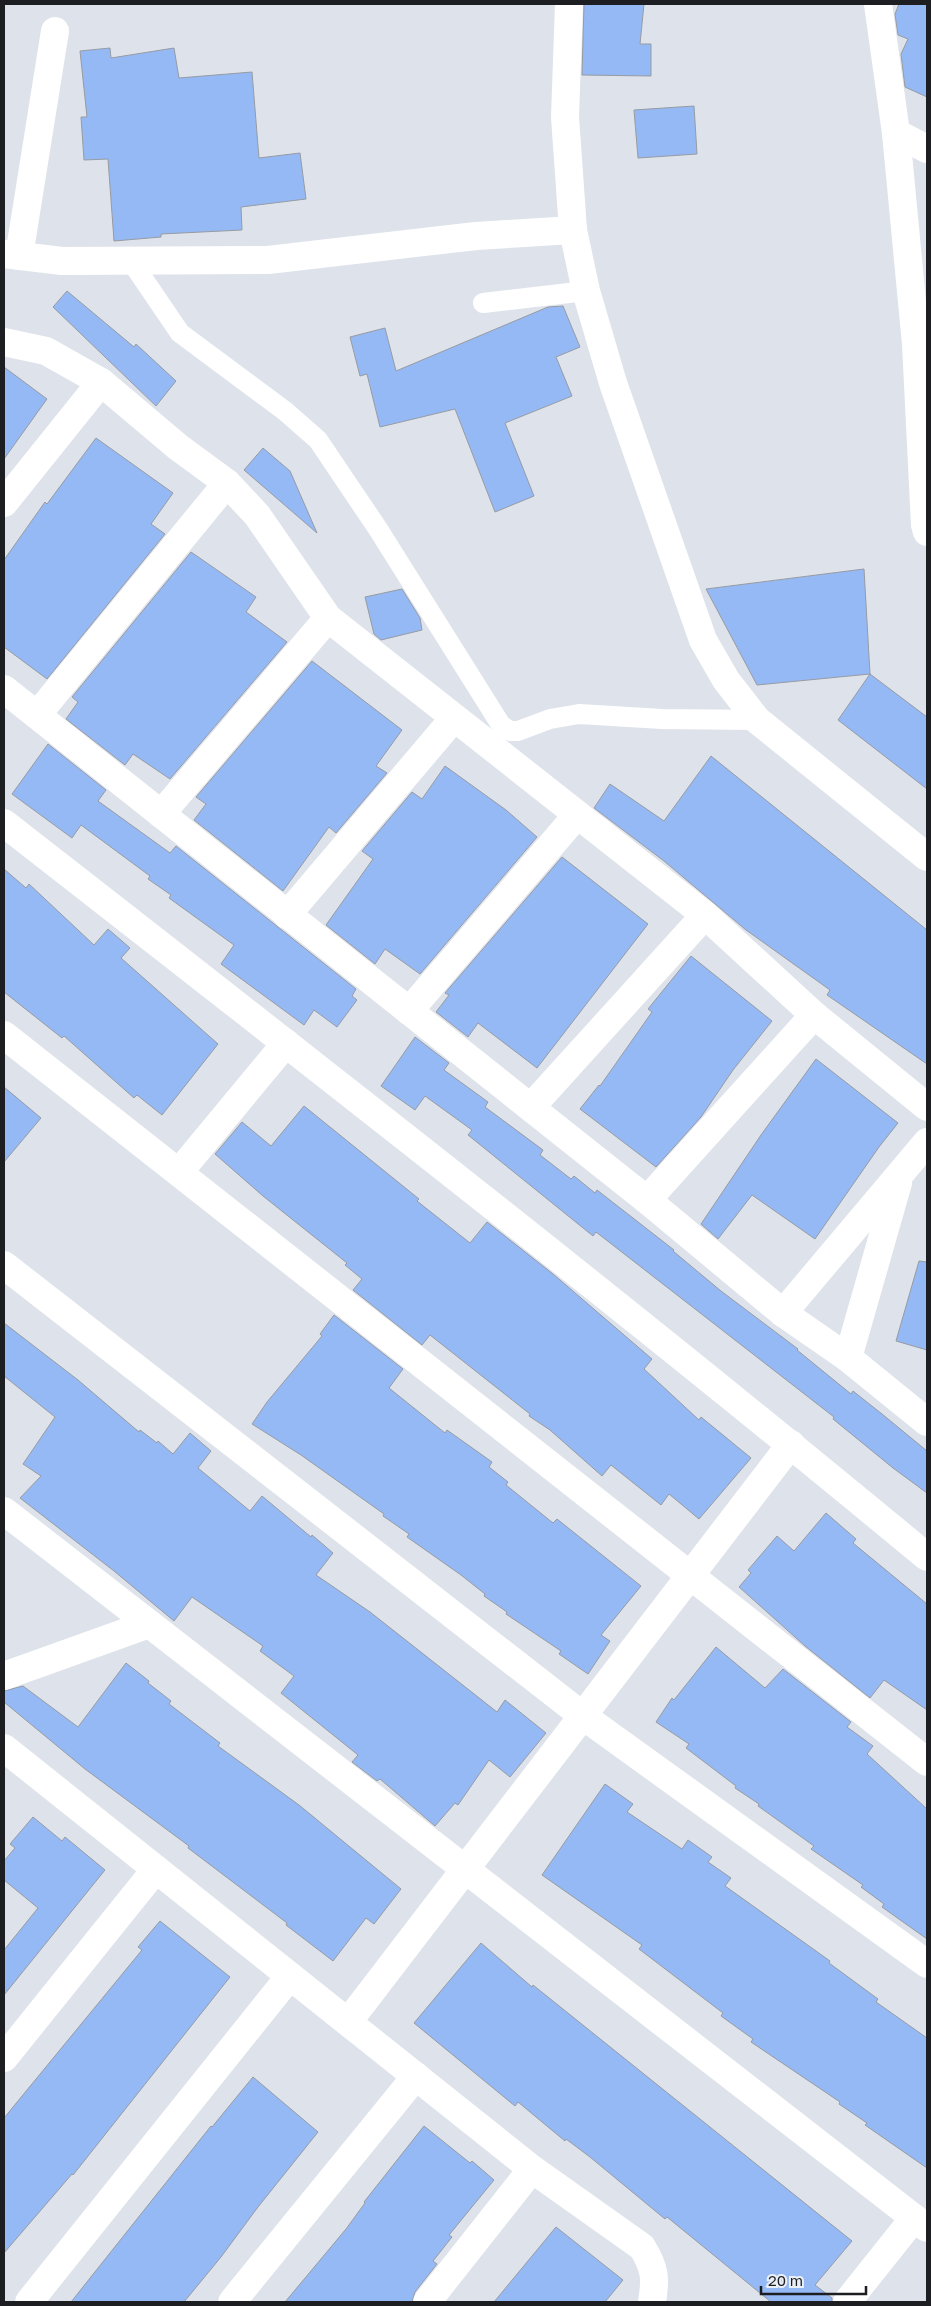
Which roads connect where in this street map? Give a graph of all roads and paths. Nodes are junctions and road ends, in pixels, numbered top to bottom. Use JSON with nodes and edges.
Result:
{"nodes":[{"id":1,"x":569,"y":4,"type":"edge"},
{"id":2,"x":878,"y":4,"type":"edge"},
{"id":3,"x":55,"y":31,"type":"dead end"},
{"id":4,"x":896,"y":133,"type":"junction"},
{"id":5,"x":927,"y":149,"type":"edge"},
{"id":6,"x":573,"y":230,"type":"junction"},
{"id":7,"x":11,"y":255,"type":"edge"},
{"id":8,"x":132,"y":261,"type":"junction"},
{"id":9,"x":586,"y":291,"type":"junction"},
{"id":10,"x":483,"y":303,"type":"dead end"},
{"id":11,"x":4,"y":342,"type":"edge"},
{"id":12,"x":921,"y":347,"type":"edge"},
{"id":13,"x":101,"y":382,"type":"junction"},
{"id":14,"x":227,"y":483,"type":"junction"},
{"id":15,"x":4,"y":503,"type":"edge"},
{"id":16,"x":927,"y":532,"type":"edge"},
{"id":17,"x":328,"y":618,"type":"junction"},
{"id":18,"x":4,"y":689,"type":"edge"},
{"id":19,"x":37,"y":715,"type":"junction"},
{"id":20,"x":454,"y":718,"type":"junction"},
{"id":21,"x":757,"y":720,"type":"junction"},
{"id":22,"x":161,"y":814,"type":"junction"},
{"id":23,"x":576,"y":815,"type":"junction"},
{"id":24,"x":4,"y":823,"type":"edge"},
{"id":25,"x":927,"y":857,"type":"edge"},
{"id":26,"x":287,"y":914,"type":"junction"},
{"id":27,"x":705,"y":914,"type":"junction"},
{"id":28,"x":410,"y":1011,"type":"junction"},
{"id":29,"x":814,"y":1014,"type":"junction"},
{"id":30,"x":4,"y":1034,"type":"edge"},
{"id":31,"x":286,"y":1043,"type":"junction"},
{"id":32,"x":531,"y":1107,"type":"junction"},
{"id":33,"x":927,"y":1107,"type":"edge"},
{"id":34,"x":927,"y":1142,"type":"edge"},
{"id":35,"x":180,"y":1171,"type":"junction"},
{"id":36,"x":900,"y":1175,"type":"junction"},
{"id":37,"x":647,"y":1200,"type":"junction"},
{"id":38,"x":4,"y":1265,"type":"edge"},
{"id":39,"x":783,"y":1312,"type":"junction"},
{"id":40,"x":848,"y":1358,"type":"junction"},
{"id":41,"x":927,"y":1422,"type":"edge"},
{"id":42,"x":791,"y":1444,"type":"junction"},
{"id":43,"x":4,"y":1512,"type":"edge"},
{"id":44,"x":927,"y":1557,"type":"edge"},
{"id":45,"x":690,"y":1576,"type":"junction"},
{"id":46,"x":149,"y":1624,"type":"junction"},
{"id":47,"x":4,"y":1676,"type":"edge"},
{"id":48,"x":583,"y":1716,"type":"junction"},
{"id":49,"x":7,"y":1756,"type":"edge"},
{"id":50,"x":927,"y":1762,"type":"edge"},
{"id":51,"x":156,"y":1869,"type":"junction"},
{"id":52,"x":466,"y":1870,"type":"junction"},
{"id":53,"x":927,"y":1964,"type":"edge"},
{"id":54,"x":290,"y":1976,"type":"junction"},
{"id":55,"x":348,"y":2022,"type":"junction"},
{"id":56,"x":4,"y":2058,"type":"edge"},
{"id":57,"x":416,"y":2076,"type":"junction"},
{"id":58,"x":532,"y":2169,"type":"junction"},
{"id":59,"x":921,"y":2223,"type":"edge"},
{"id":60,"x":29,"y":2302,"type":"edge"},
{"id":61,"x":232,"y":2302,"type":"edge"},
{"id":62,"x":427,"y":2302,"type":"edge"},
{"id":63,"x":652,"y":2302,"type":"edge"},
{"id":64,"x":847,"y":2302,"type":"edge"}],
"edges":[{"from":1,"to":6,"type":"street"},
{"from":2,"to":4,"type":"street"},
{"from":3,"to":7,"type":"street"},
{"from":4,"to":5,"type":"street"},
{"from":4,"to":12,"type":"street"},
{"from":6,"to":8,"type":"street"},
{"from":6,"to":9,"type":"street"},
{"from":7,"to":8,"type":"street"},
{"from":8,"to":21,"type":"lane"},
{"from":9,"to":10,"type":"lane"},
{"from":9,"to":21,"type":"street"},
{"from":11,"to":13,"type":"street"},
{"from":12,"to":16,"type":"street"},
{"from":13,"to":14,"type":"street"},
{"from":13,"to":15,"type":"street"},
{"from":14,"to":17,"type":"street"},
{"from":14,"to":19,"type":"street"},
{"from":17,"to":20,"type":"street"},
{"from":17,"to":22,"type":"street"},
{"from":18,"to":19,"type":"street"},
{"from":19,"to":22,"type":"street"},
{"from":20,"to":23,"type":"street"},
{"from":20,"to":26,"type":"street"},
{"from":21,"to":25,"type":"street"},
{"from":22,"to":26,"type":"street"},
{"from":23,"to":27,"type":"street"},
{"from":23,"to":28,"type":"street"},
{"from":24,"to":31,"type":"street"},
{"from":26,"to":28,"type":"street"},
{"from":27,"to":29,"type":"street"},
{"from":27,"to":32,"type":"street"},
{"from":28,"to":32,"type":"street"},
{"from":29,"to":33,"type":"street"},
{"from":29,"to":37,"type":"street"},
{"from":30,"to":35,"type":"street"},
{"from":31,"to":35,"type":"street"},
{"from":31,"to":42,"type":"street"},
{"from":32,"to":37,"type":"street"},
{"from":34,"to":36,"type":"street"},
{"from":35,"to":45,"type":"street"},
{"from":36,"to":39,"type":"street"},
{"from":36,"to":40,"type":"street"},
{"from":37,"to":39,"type":"street"},
{"from":38,"to":48,"type":"street"},
{"from":39,"to":40,"type":"street"},
{"from":40,"to":41,"type":"street"},
{"from":42,"to":44,"type":"street"},
{"from":42,"to":45,"type":"street"},
{"from":43,"to":46,"type":"street"},
{"from":45,"to":48,"type":"street"},
{"from":45,"to":50,"type":"street"},
{"from":46,"to":47,"type":"street"},
{"from":46,"to":52,"type":"street"},
{"from":48,"to":52,"type":"street"},
{"from":48,"to":53,"type":"street"},
{"from":49,"to":51,"type":"street"},
{"from":51,"to":54,"type":"street"},
{"from":51,"to":56,"type":"street"},
{"from":52,"to":55,"type":"street"},
{"from":52,"to":59,"type":"street"},
{"from":54,"to":55,"type":"street"},
{"from":54,"to":60,"type":"street"},
{"from":55,"to":57,"type":"street"},
{"from":57,"to":58,"type":"street"},
{"from":57,"to":61,"type":"street"},
{"from":58,"to":62,"type":"street"},
{"from":58,"to":63,"type":"street"},
{"from":59,"to":64,"type":"street"}]}
